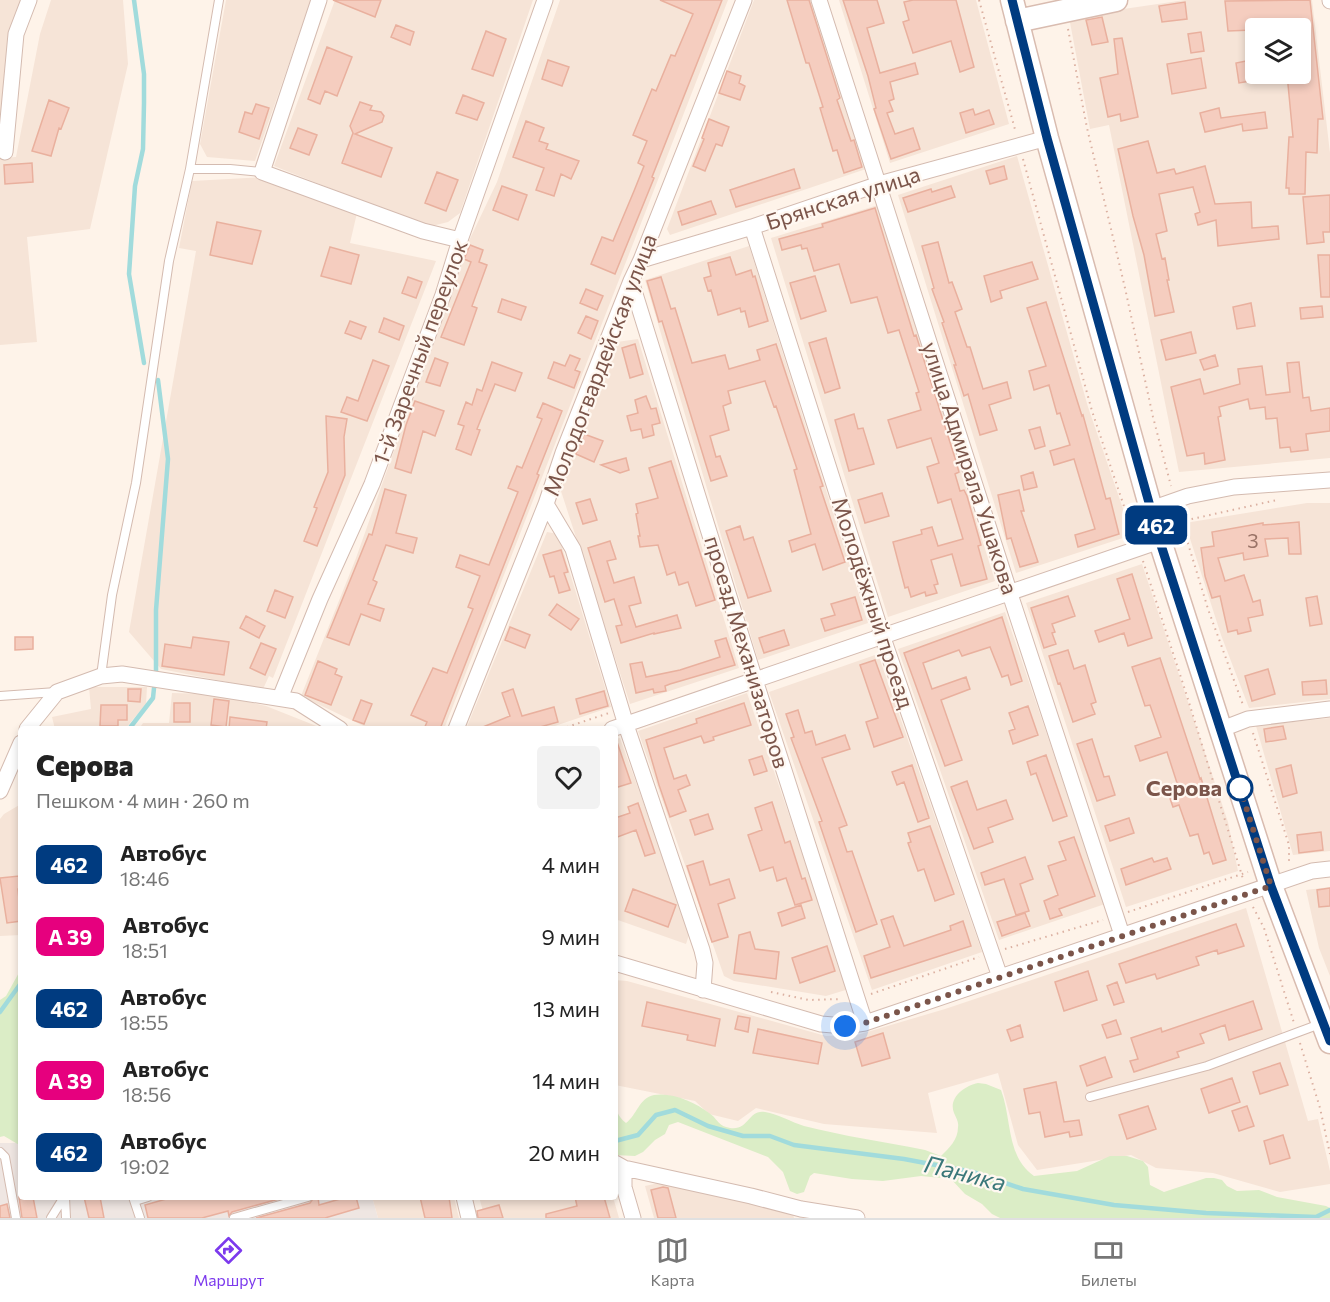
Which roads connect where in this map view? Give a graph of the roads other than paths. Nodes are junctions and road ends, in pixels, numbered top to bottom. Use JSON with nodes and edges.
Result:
{"nodes":[{"id":1,"x":29,"y":0,"type":"edge"},
{"id":2,"x":219,"y":0,"type":"edge"},
{"id":3,"x":319,"y":0,"type":"edge"},
{"id":4,"x":545,"y":0,"type":"edge"},
{"id":5,"x":744,"y":0,"type":"edge"},
{"id":6,"x":819,"y":0,"type":"edge"},
{"id":7,"x":1116,"y":0,"type":"edge"},
{"id":8,"x":1015,"y":10,"type":"edge"},
{"id":9,"x":1047,"y":138,"type":"junction"},
{"id":10,"x":5,"y":152,"type":"dead end"},
{"id":11,"x":190,"y":169,"type":"junction"},
{"id":12,"x":262,"y":172,"type":"junction"},
{"id":13,"x":879,"y":184,"type":"junction"},
{"id":14,"x":752,"y":227,"type":"junction"},
{"id":15,"x":460,"y":240,"type":"junction"},
{"id":16,"x":641,"y":260,"type":"junction"},
{"id":17,"x":631,"y":280,"type":"junction"},
{"id":18,"x":1330,"y":480,"type":"edge"},
{"id":19,"x":546,"y":504,"type":"junction"},
{"id":20,"x":1156,"y":526,"type":"junction"},
{"id":21,"x":1010,"y":594,"type":"junction"},
{"id":22,"x":883,"y":638,"type":"junction"},
{"id":23,"x":100,"y":676,"type":"junction"},
{"id":24,"x":755,"y":680,"type":"junction"},
{"id":25,"x":57,"y":692,"type":"junction"},
{"id":26,"x":0,"y":696,"type":"edge"},
{"id":27,"x":279,"y":698,"type":"junction"},
{"id":28,"x":1330,"y":709,"type":"edge"},
{"id":29,"x":29,"y":726,"type":"edge"},
{"id":30,"x":335,"y":726,"type":"edge"},
{"id":31,"x":457,"y":726,"type":"edge"},
{"id":32,"x":619,"y":727,"type":"edge"},
{"id":33,"x":1222,"y":729,"type":"junction"},
{"id":34,"x":18,"y":750,"type":"edge"},
{"id":35,"x":0,"y":791,"type":"edge"},
{"id":36,"x":1330,"y":869,"type":"edge"},
{"id":37,"x":1271,"y":886,"type":"junction"},
{"id":38,"x":1122,"y":935,"type":"junction"},
{"id":39,"x":618,"y":964,"type":"edge"},
{"id":40,"x":1000,"y":977,"type":"junction"},
{"id":41,"x":704,"y":990,"type":"junction"},
{"id":42,"x":865,"y":1023,"type":"junction"},
{"id":43,"x":1327,"y":1032,"type":"edge"},
{"id":44,"x":1090,"y":1096,"type":"dead end"},
{"id":45,"x":0,"y":1152,"type":"edge"},
{"id":46,"x":620,"y":1165,"type":"edge"},
{"id":47,"x":63,"y":1200,"type":"edge"},
{"id":48,"x":65,"y":1200,"type":"edge"},
{"id":49,"x":134,"y":1200,"type":"edge"},
{"id":50,"x":297,"y":1200,"type":"edge"},
{"id":51,"x":465,"y":1200,"type":"edge"},
{"id":52,"x":801,"y":1213,"type":"edge"},
{"id":53,"x":15,"y":1218,"type":"edge"},
{"id":54,"x":51,"y":1218,"type":"edge"},
{"id":55,"x":66,"y":1218,"type":"edge"},
{"id":56,"x":140,"y":1218,"type":"edge"},
{"id":57,"x":234,"y":1218,"type":"edge"},
{"id":58,"x":470,"y":1218,"type":"edge"},
{"id":59,"x":633,"y":1218,"type":"edge"},
{"id":60,"x":857,"y":1218,"type":"edge"}],
"edges":[{"from":1,"to":10,"type":"street"},
{"from":2,"to":11,"type":"lane"},
{"from":3,"to":12,"type":"street"},
{"from":4,"to":15,"type":"street","name":"1-й Заречный переулок"},
{"from":5,"to":16,"type":"street","name":"Молодогвардейская улица"},
{"from":6,"to":13,"type":"street","name":"улица Адмирала Ушакова"},
{"from":7,"to":8,"type":"street"},
{"from":8,"to":9,"type":"street"},
{"from":9,"to":13,"type":"street","name":"Брянская улица"},
{"from":9,"to":20,"type":"street"},
{"from":11,"to":12,"type":"lane"},
{"from":11,"to":23,"type":"lane"},
{"from":12,"to":15,"type":"street"},
{"from":13,"to":14,"type":"street","name":"Брянская улица"},
{"from":13,"to":21,"type":"street","name":"улица Адмирала Ушакова"},
{"from":14,"to":16,"type":"street","name":"Брянская улица"},
{"from":14,"to":22,"type":"street","name":"Молодёжный проезд"},
{"from":15,"to":27,"type":"street","name":"1-й Заречный переулок"},
{"from":16,"to":17,"type":"street","name":"Молодогвардейская улица"},
{"from":17,"to":19,"type":"street","name":"Молодогвардейская улица"},
{"from":17,"to":24,"type":"street","name":"проезд Механизаторов"},
{"from":18,"to":20,"type":"street"},
{"from":19,"to":31,"type":"street","name":"Молодогвардейская улица"},
{"from":19,"to":32,"type":"street"},
{"from":20,"to":21,"type":"street"},
{"from":20,"to":33,"type":"street"},
{"from":21,"to":22,"type":"street"},
{"from":21,"to":38,"type":"street","name":"улица Адмирала Ушакова"},
{"from":22,"to":24,"type":"street"},
{"from":22,"to":40,"type":"street","name":"Молодёжный проезд"},
{"from":23,"to":25,"type":"street"},
{"from":23,"to":27,"type":"street"},
{"from":24,"to":32,"type":"street"},
{"from":24,"to":42,"type":"street","name":"проезд Механизаторов"},
{"from":25,"to":26,"type":"lane"},
{"from":25,"to":29,"type":"street"},
{"from":27,"to":30,"type":"street"},
{"from":28,"to":33,"type":"street"},
{"from":32,"to":41,"type":"street"},
{"from":33,"to":37,"type":"street"},
{"from":34,"to":35,"type":"street"},
{"from":36,"to":37,"type":"street"},
{"from":37,"to":38,"type":"street"},
{"from":37,"to":43,"type":"street"},
{"from":38,"to":40,"type":"street"},
{"from":39,"to":41,"type":"street"},
{"from":40,"to":42,"type":"street"},
{"from":41,"to":42,"type":"street"},
{"from":43,"to":44,"type":"lane"},
{"from":45,"to":53,"type":"lane"},
{"from":46,"to":52,"type":"street"},
{"from":46,"to":59,"type":"street"},
{"from":47,"to":54,"type":"lane"},
{"from":48,"to":55,"type":"lane"},
{"from":49,"to":56,"type":"lane"},
{"from":50,"to":57,"type":"lane"},
{"from":51,"to":58,"type":"street"},
{"from":52,"to":60,"type":"street"}]}
